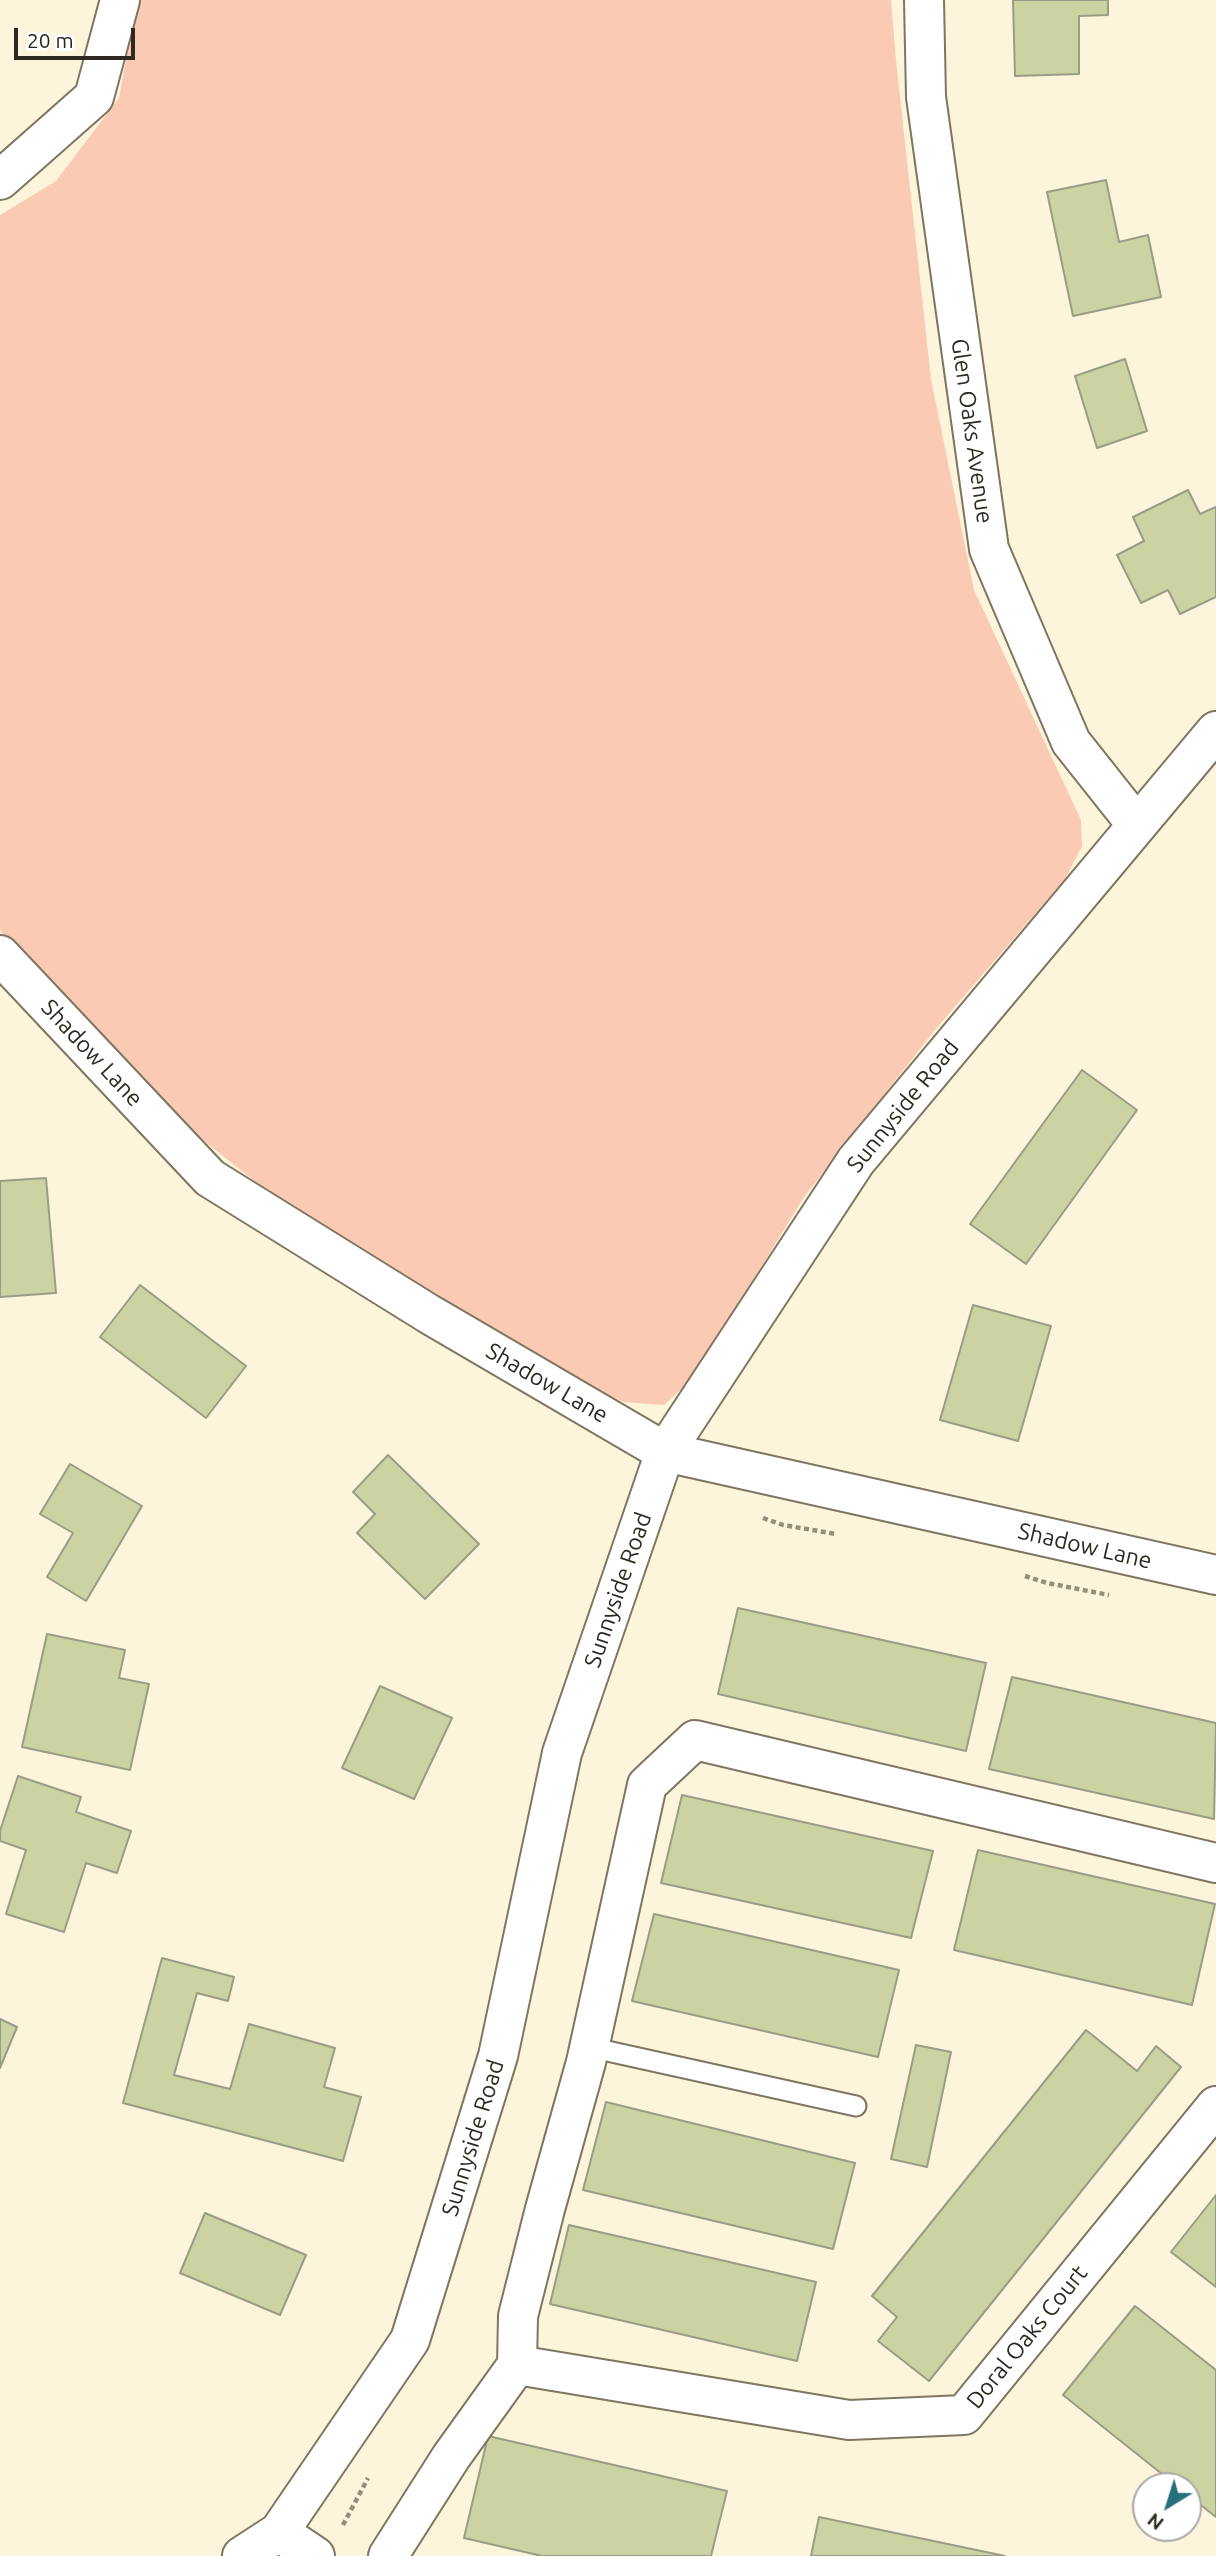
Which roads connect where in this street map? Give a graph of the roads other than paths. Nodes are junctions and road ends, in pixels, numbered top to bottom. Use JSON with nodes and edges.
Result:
{"nodes":[{"id":1,"x":120,"y":0,"type":"edge"},
{"id":2,"x":923,"y":0,"type":"edge"},
{"id":3,"x":0,"y":180,"type":"edge"},
{"id":4,"x":1216,"y":731,"type":"edge"},
{"id":5,"x":1136,"y":824,"type":"junction"},
{"id":6,"x":0,"y":955,"type":"edge"},
{"id":7,"x":665,"y":1452,"type":"junction"},
{"id":8,"x":1216,"y":1575,"type":"edge"},
{"id":9,"x":1216,"y":1863,"type":"edge"},
{"id":10,"x":590,"y":2047,"type":"junction"},
{"id":11,"x":856,"y":2106,"type":"dead end"},
{"id":12,"x":1216,"y":2106,"type":"edge"},
{"id":13,"x":517,"y":2365,"type":"junction"},
{"id":14,"x":279,"y":2532,"type":"junction"},
{"id":15,"x":242,"y":2556,"type":"edge"},
{"id":16,"x":315,"y":2556,"type":"edge"},
{"id":17,"x":388,"y":2556,"type":"edge"}],
"edges":[{"from":1,"to":3,"type":"street"},
{"from":2,"to":5,"type":"street","name":"Glen Oaks Avenue"},
{"from":4,"to":5,"type":"street","name":"Sunnyside Road"},
{"from":5,"to":7,"type":"street","name":"Sunnyside Road"},
{"from":6,"to":7,"type":"street","name":"Shadow Lane"},
{"from":7,"to":8,"type":"street","name":"Shadow Lane"},
{"from":7,"to":14,"type":"street","name":"Sunnyside Road"},
{"from":9,"to":10,"type":"street"},
{"from":10,"to":11,"type":"lane"},
{"from":10,"to":13,"type":"street"},
{"from":12,"to":13,"type":"street","name":"Doral Oaks Court"},
{"from":13,"to":17,"type":"street"},
{"from":14,"to":15,"type":"street","name":"Sunnyside Road"},
{"from":14,"to":16,"type":"street"}]}
